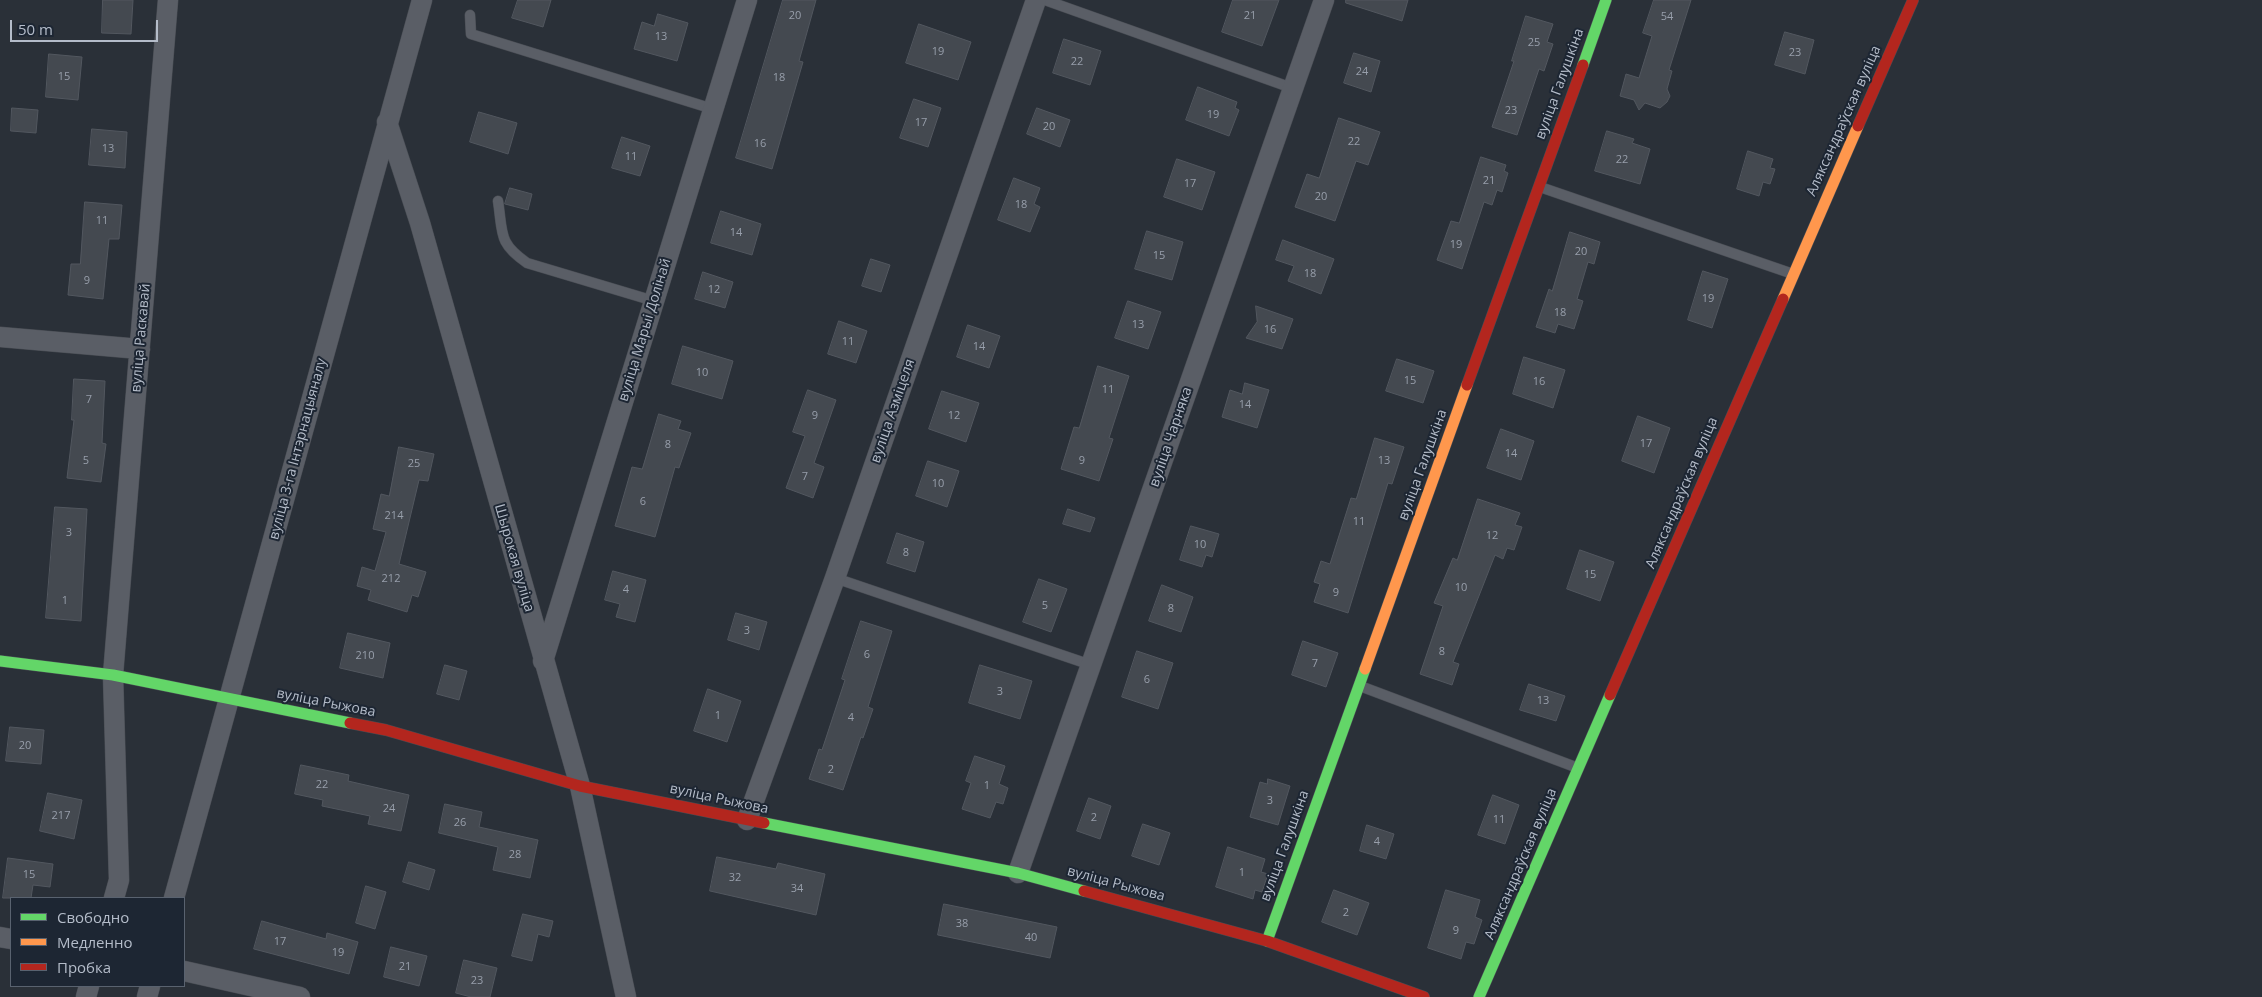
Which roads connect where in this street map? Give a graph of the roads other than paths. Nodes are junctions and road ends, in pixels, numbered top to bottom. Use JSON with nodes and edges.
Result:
{"nodes":[{"id":1,"x":168,"y":0,"type":"edge"},
{"id":2,"x":422,"y":0,"type":"edge"},
{"id":3,"x":747,"y":0,"type":"edge"},
{"id":4,"x":1036,"y":0,"type":"edge"},
{"id":5,"x":1045,"y":0,"type":"edge"},
{"id":6,"x":1324,"y":0,"type":"edge"},
{"id":7,"x":1606,"y":0,"type":"edge"},
{"id":8,"x":1913,"y":0,"type":"edge"},
{"id":9,"x":470,"y":15,"type":"dead end"},
{"id":10,"x":1292,"y":88,"type":"junction"},
{"id":11,"x":713,"y":109,"type":"junction"},
{"id":12,"x":387,"y":122,"type":"junction"},
{"id":13,"x":1539,"y":187,"type":"junction"},
{"id":14,"x":498,"y":201,"type":"dead end"},
{"id":15,"x":1794,"y":274,"type":"junction"},
{"id":16,"x":654,"y":301,"type":"junction"},
{"id":17,"x":0,"y":337,"type":"edge"},
{"id":18,"x":140,"y":348,"type":"junction"},
{"id":19,"x":835,"y":578,"type":"junction"},
{"id":20,"x":0,"y":661,"type":"edge"},
{"id":21,"x":543,"y":661,"type":"junction"},
{"id":22,"x":1091,"y":665,"type":"junction"},
{"id":23,"x":113,"y":675,"type":"junction"},
{"id":24,"x":1359,"y":686,"type":"junction"},
{"id":25,"x":230,"y":699,"type":"junction"},
{"id":26,"x":1578,"y":768,"type":"junction"},
{"id":27,"x":580,"y":786,"type":"junction"},
{"id":28,"x":747,"y":820,"type":"junction"},
{"id":29,"x":1018,"y":873,"type":"junction"},
{"id":30,"x":114,"y":897,"type":"edge"},
{"id":31,"x":174,"y":897,"type":"edge"},
{"id":32,"x":1267,"y":941,"type":"junction"},
{"id":33,"x":185,"y":971,"type":"edge"},
{"id":34,"x":300,"y":997,"type":"edge"},
{"id":35,"x":626,"y":997,"type":"edge"},
{"id":36,"x":1424,"y":997,"type":"edge"},
{"id":37,"x":1479,"y":997,"type":"edge"}],
"edges":[{"from":1,"to":18,"type":"street","name":"вуліца Раскавай"},
{"from":2,"to":12,"type":"street","name":"вуліца 3-га Інтэрнацыяналу"},
{"from":3,"to":11,"type":"street","name":"вуліца Марыі Долінай"},
{"from":4,"to":19,"type":"street","name":"вуліца Азміцеля"},
{"from":5,"to":10,"type":"lane"},
{"from":6,"to":10,"type":"street","name":"вуліца Чарняка"},
{"from":7,"to":13,"type":"street","name":"вуліца Галушкіна"},
{"from":8,"to":15,"type":"street","name":"Аляксандраўская вуліца"},
{"from":9,"to":11,"type":"lane"},
{"from":10,"to":22,"type":"street","name":"вуліца Чарняка"},
{"from":11,"to":16,"type":"street","name":"вуліца Марыі Долінай"},
{"from":12,"to":21,"type":"street","name":"Шырокая вуліца"},
{"from":12,"to":25,"type":"street","name":"вуліца 3-га Інтэрнацыяналу"},
{"from":13,"to":15,"type":"lane"},
{"from":13,"to":24,"type":"street","name":"вуліца Галушкіна"},
{"from":14,"to":16,"type":"lane"},
{"from":15,"to":26,"type":"street","name":"Аляксандраўская вуліца"},
{"from":16,"to":21,"type":"street","name":"вуліца Марыі Долінай"},
{"from":17,"to":18,"type":"street"},
{"from":18,"to":23,"type":"street","name":"вуліца Раскавай"},
{"from":19,"to":22,"type":"lane"},
{"from":19,"to":28,"type":"street","name":"вуліца Азміцеля"},
{"from":20,"to":23,"type":"street","name":"вуліца Рыжова"},
{"from":21,"to":27,"type":"street","name":"Шырокая вуліца"},
{"from":22,"to":29,"type":"street","name":"вуліца Чарняка"},
{"from":23,"to":25,"type":"street","name":"вуліца Рыжова"},
{"from":23,"to":30,"type":"street","name":"вуліца Раскавай"},
{"from":24,"to":26,"type":"lane"},
{"from":24,"to":32,"type":"street","name":"вуліца Галушкіна"},
{"from":25,"to":27,"type":"street","name":"вуліца Рыжова"},
{"from":25,"to":31,"type":"street","name":"вуліца 3-га Інтэрнацыяналу"},
{"from":26,"to":37,"type":"street","name":"Аляксандраўская вуліца"},
{"from":27,"to":28,"type":"street","name":"вуліца Рыжова"},
{"from":27,"to":35,"type":"street","name":"Шырокая вуліца"},
{"from":28,"to":29,"type":"street","name":"вуліца Рыжова"},
{"from":29,"to":32,"type":"street","name":"вуліца Рыжова"},
{"from":32,"to":36,"type":"street","name":"вуліца Рыжова"},
{"from":33,"to":34,"type":"street"}]}
